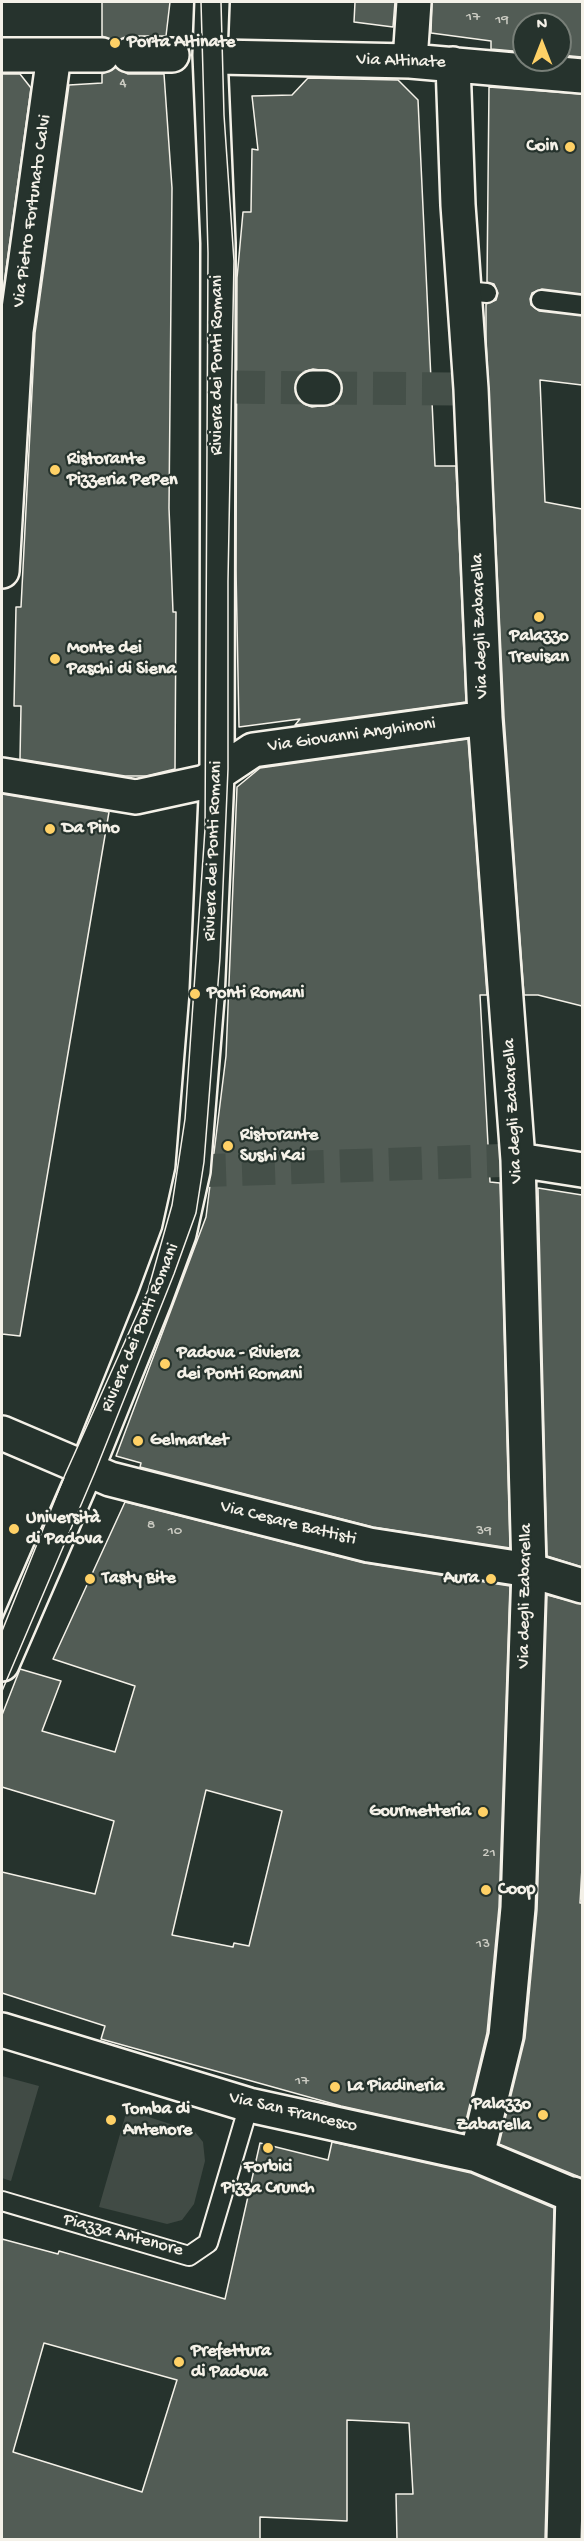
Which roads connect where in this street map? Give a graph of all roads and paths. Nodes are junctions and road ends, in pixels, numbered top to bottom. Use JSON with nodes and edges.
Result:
{"nodes":[{"id":1,"x":212,"y":2,"type":"edge"},
{"id":2,"x":414,"y":2,"type":"edge"},
{"id":3,"x":10,"y":55,"type":"edge"},
{"id":4,"x":54,"y":55,"type":"junction"},
{"id":5,"x":172,"y":55,"type":"dead end"},
{"id":6,"x":219,"y":57,"type":"dead end"},
{"id":7,"x":411,"y":61,"type":"junction"},
{"id":8,"x":453,"y":64,"type":"junction"},
{"id":9,"x":582,"y":76,"type":"edge"},
{"id":10,"x":541,"y":300,"type":"dead end"},
{"id":11,"x":582,"y":305,"type":"edge"},
{"id":12,"x":2,"y":558,"type":"edge"},
{"id":13,"x":485,"y":718,"type":"junction"},
{"id":14,"x":218,"y":775,"type":"junction"},
{"id":15,"x":8,"y":776,"type":"edge"},
{"id":16,"x":518,"y":1160,"type":"junction"},
{"id":17,"x":582,"y":1170,"type":"edge"},
{"id":18,"x":2,"y":1433,"type":"edge"},
{"id":19,"x":87,"y":1468,"type":"junction"},
{"id":20,"x":529,"y":1570,"type":"junction"},
{"id":21,"x":582,"y":1586,"type":"edge"},
{"id":22,"x":2,"y":1664,"type":"edge"},
{"id":23,"x":2,"y":2030,"type":"edge"},
{"id":24,"x":249,"y":2105,"type":"junction"},
{"id":25,"x":477,"y":2155,"type":"junction"},
{"id":26,"x":578,"y":2197,"type":"edge"},
{"id":27,"x":2,"y":2201,"type":"edge"},
{"id":28,"x":564,"y":2540,"type":"edge"}],
"edges":[{"from":1,"to":14,"type":"street","name":"Riviera dei Ponti Romani"},
{"from":2,"to":7,"type":"street"},
{"from":3,"to":4,"type":"street"},
{"from":4,"to":5,"type":"street"},
{"from":4,"to":12,"type":"street","name":"Via Pietro Fortunato Calvi"},
{"from":6,"to":7,"type":"street","name":"Via Altinate"},
{"from":7,"to":8,"type":"street","name":"Via Altinate"},
{"from":8,"to":9,"type":"street","name":"Via Altinate"},
{"from":8,"to":13,"type":"street","name":"Via degli Zabarella"},
{"from":10,"to":11,"type":"lane"},
{"from":13,"to":14,"type":"street","name":"Via Giovanni Anghinoni"},
{"from":13,"to":16,"type":"street","name":"Via degli Zabarella"},
{"from":14,"to":15,"type":"street","name":"Via Giovanni Anghinoni"},
{"from":14,"to":19,"type":"street","name":"Riviera dei Ponti Romani"},
{"from":16,"to":17,"type":"street"},
{"from":16,"to":20,"type":"street","name":"Via degli Zabarella"},
{"from":18,"to":19,"type":"street","name":"Via Cesare Battisti"},
{"from":19,"to":20,"type":"street","name":"Via Cesare Battisti"},
{"from":19,"to":22,"type":"street","name":"Riviera dei Ponti Romani"},
{"from":20,"to":21,"type":"street","name":"Via Cesare Battisti"},
{"from":20,"to":25,"type":"street","name":"Via degli Zabarella"},
{"from":23,"to":24,"type":"street","name":"Via San Francesco"},
{"from":24,"to":25,"type":"street","name":"Via San Francesco"},
{"from":24,"to":27,"type":"lane","name":"Piazza Antenore"},
{"from":25,"to":26,"type":"street","name":"Via San Francesco"},
{"from":26,"to":28,"type":"street"}]}
